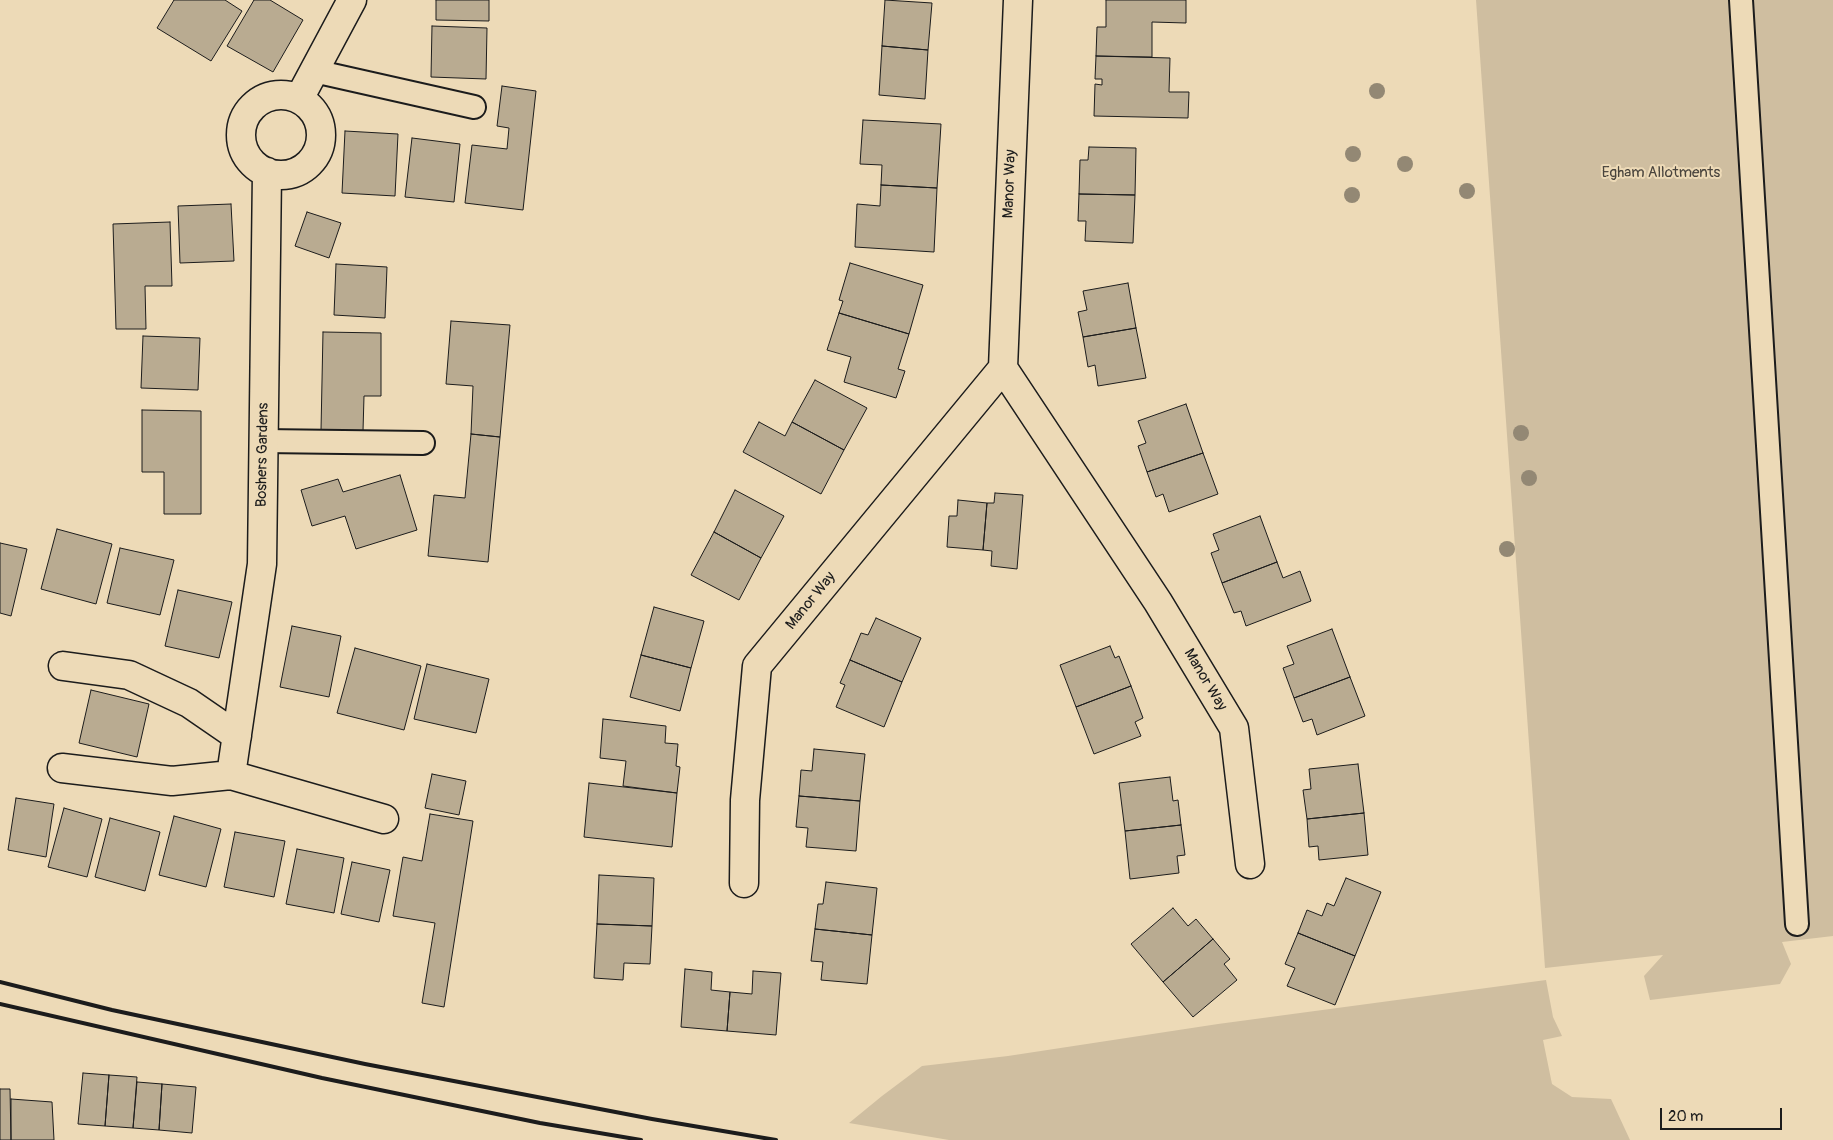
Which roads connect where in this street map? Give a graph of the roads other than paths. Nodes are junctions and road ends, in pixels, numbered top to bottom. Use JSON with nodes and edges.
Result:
{"nodes":[{"id":1,"x":352,"y":0,"type":"edge"},
{"id":2,"x":1018,"y":0,"type":"edge"},
{"id":3,"x":1742,"y":0,"type":"edge"},
{"id":4,"x":314,"y":71,"type":"junction"},
{"id":5,"x":299,"y":99,"type":"junction"},
{"id":6,"x":474,"y":107,"type":"dead end"},
{"id":7,"x":266,"y":172,"type":"junction"},
{"id":8,"x":1003,"y":368,"type":"junction"},
{"id":9,"x":263,"y":442,"type":"junction"},
{"id":10,"x":424,"y":443,"type":"dead end"},
{"id":11,"x":63,"y":666,"type":"dead end"},
{"id":12,"x":237,"y":736,"type":"junction"},
{"id":13,"x":62,"y":768,"type":"dead end"},
{"id":14,"x":231,"y":775,"type":"junction"},
{"id":15,"x":384,"y":819,"type":"dead end"},
{"id":16,"x":1250,"y":864,"type":"dead end"},
{"id":17,"x":744,"y":883,"type":"dead end"},
{"id":18,"x":1797,"y":924,"type":"dead end"}],
"edges":[{"from":1,"to":4,"type":"street"},
{"from":2,"to":8,"type":"street","name":"Manor Way"},
{"from":3,"to":18,"type":"lane"},
{"from":4,"to":5,"type":"street"},
{"from":4,"to":6,"type":"lane"},
{"from":5,"to":7,"type":"street"},
{"from":5,"to":7,"type":"street"},
{"from":7,"to":9,"type":"street","name":"Boshers Gardens"},
{"from":8,"to":16,"type":"street","name":"Manor Way"},
{"from":8,"to":17,"type":"street","name":"Manor Way"},
{"from":9,"to":10,"type":"lane"},
{"from":9,"to":12,"type":"street","name":"Boshers Gardens"},
{"from":11,"to":12,"type":"street"},
{"from":12,"to":14,"type":"street","name":"Boshers Gardens"},
{"from":13,"to":14,"type":"street"},
{"from":14,"to":15,"type":"street"}]}
